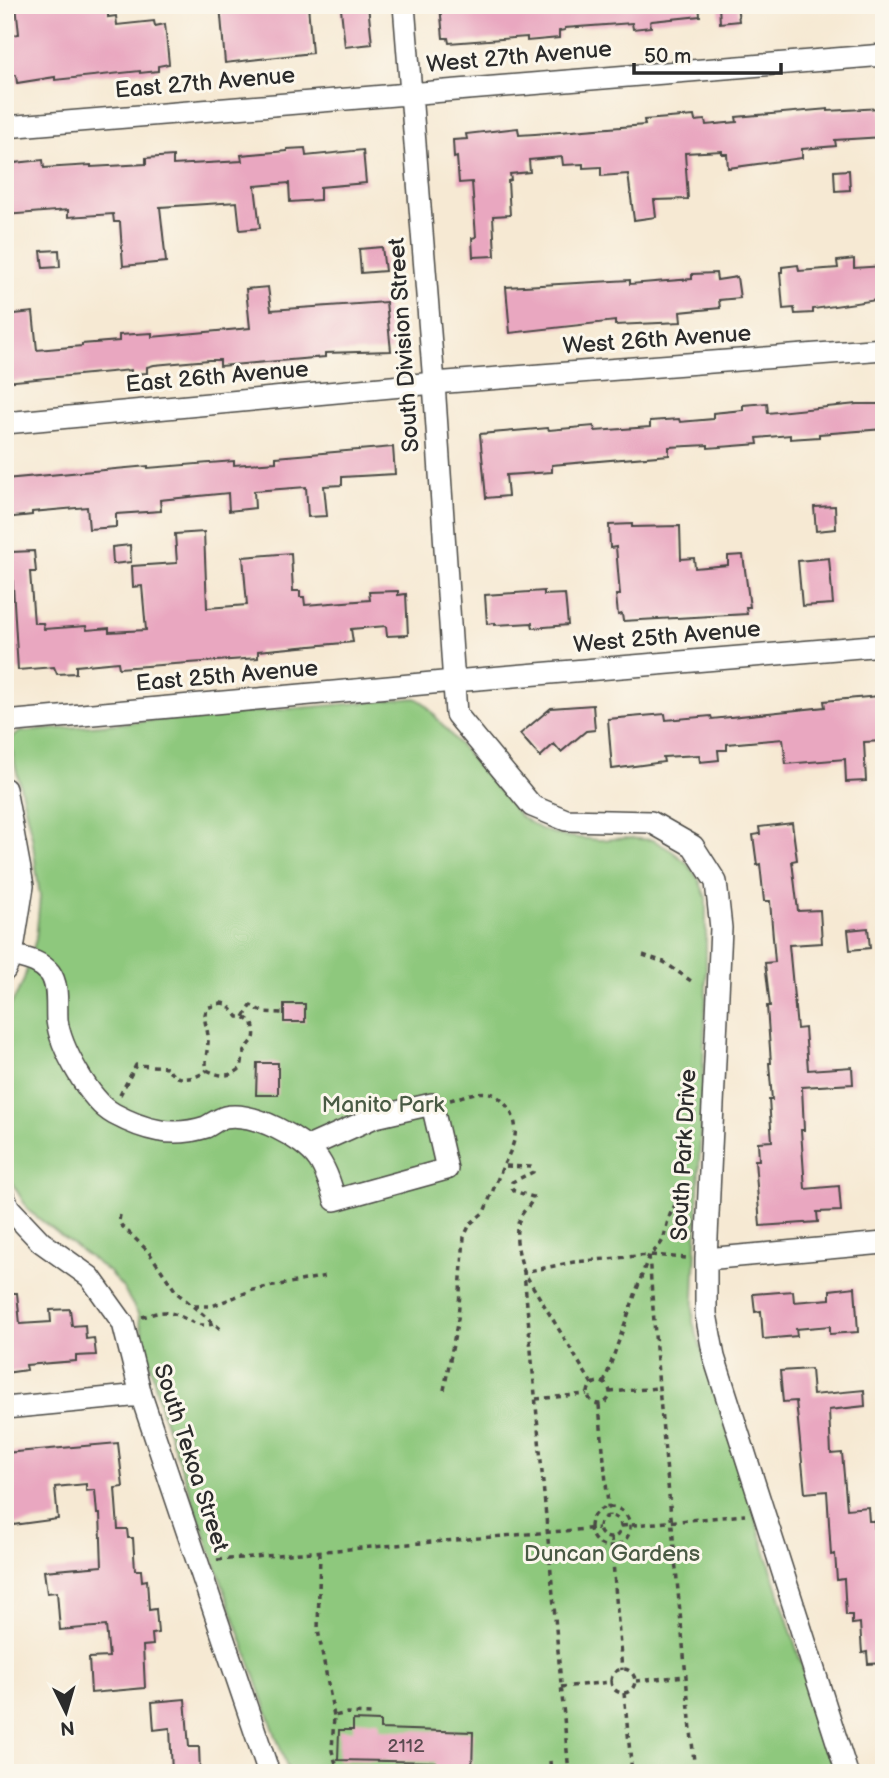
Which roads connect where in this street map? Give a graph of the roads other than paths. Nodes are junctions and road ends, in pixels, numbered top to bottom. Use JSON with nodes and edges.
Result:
{"nodes":[{"id":1,"x":404,"y":5,"type":"edge"},
{"id":2,"x":884,"y":55,"type":"edge"},
{"id":3,"x":410,"y":92,"type":"junction"},
{"id":4,"x":5,"y":127,"type":"edge"},
{"id":5,"x":884,"y":349,"type":"edge"},
{"id":6,"x":434,"y":383,"type":"junction"},
{"id":7,"x":5,"y":423,"type":"edge"},
{"id":8,"x":884,"y":645,"type":"edge"},
{"id":9,"x":454,"y":681,"type":"junction"},
{"id":10,"x":5,"y":722,"type":"edge"},
{"id":11,"x":5,"y":789,"type":"edge"},
{"id":12,"x":9,"y":963,"type":"edge"},
{"id":13,"x":308,"y":1147,"type":"junction"},
{"id":14,"x":5,"y":1199,"type":"edge"},
{"id":15,"x":884,"y":1243,"type":"edge"},
{"id":16,"x":706,"y":1259,"type":"junction"},
{"id":17,"x":141,"y":1395,"type":"junction"},
{"id":18,"x":5,"y":1408,"type":"edge"},
{"id":19,"x":269,"y":1773,"type":"edge"},
{"id":20,"x":847,"y":1773,"type":"edge"}],
"edges":[{"from":1,"to":3,"type":"street","name":"South Division Street"},
{"from":2,"to":3,"type":"street","name":"West 27th Avenue"},
{"from":3,"to":4,"type":"street","name":"East 27th Avenue"},
{"from":3,"to":6,"type":"street","name":"South Division Street"},
{"from":5,"to":6,"type":"street","name":"West 26th Avenue"},
{"from":6,"to":7,"type":"street","name":"East 26th Avenue"},
{"from":6,"to":9,"type":"street","name":"South Division Street"},
{"from":8,"to":9,"type":"street","name":"West 25th Avenue"},
{"from":9,"to":10,"type":"street","name":"East 25th Avenue"},
{"from":9,"to":16,"type":"street","name":"South Park Drive"},
{"from":11,"to":12,"type":"street"},
{"from":12,"to":13,"type":"street"},
{"from":13,"to":13,"type":"street"},
{"from":14,"to":17,"type":"street","name":"South Tekoa Street"},
{"from":15,"to":16,"type":"street"},
{"from":16,"to":20,"type":"street","name":"South Park Drive"},
{"from":17,"to":18,"type":"street"},
{"from":17,"to":19,"type":"street","name":"South Tekoa Street"}]}
